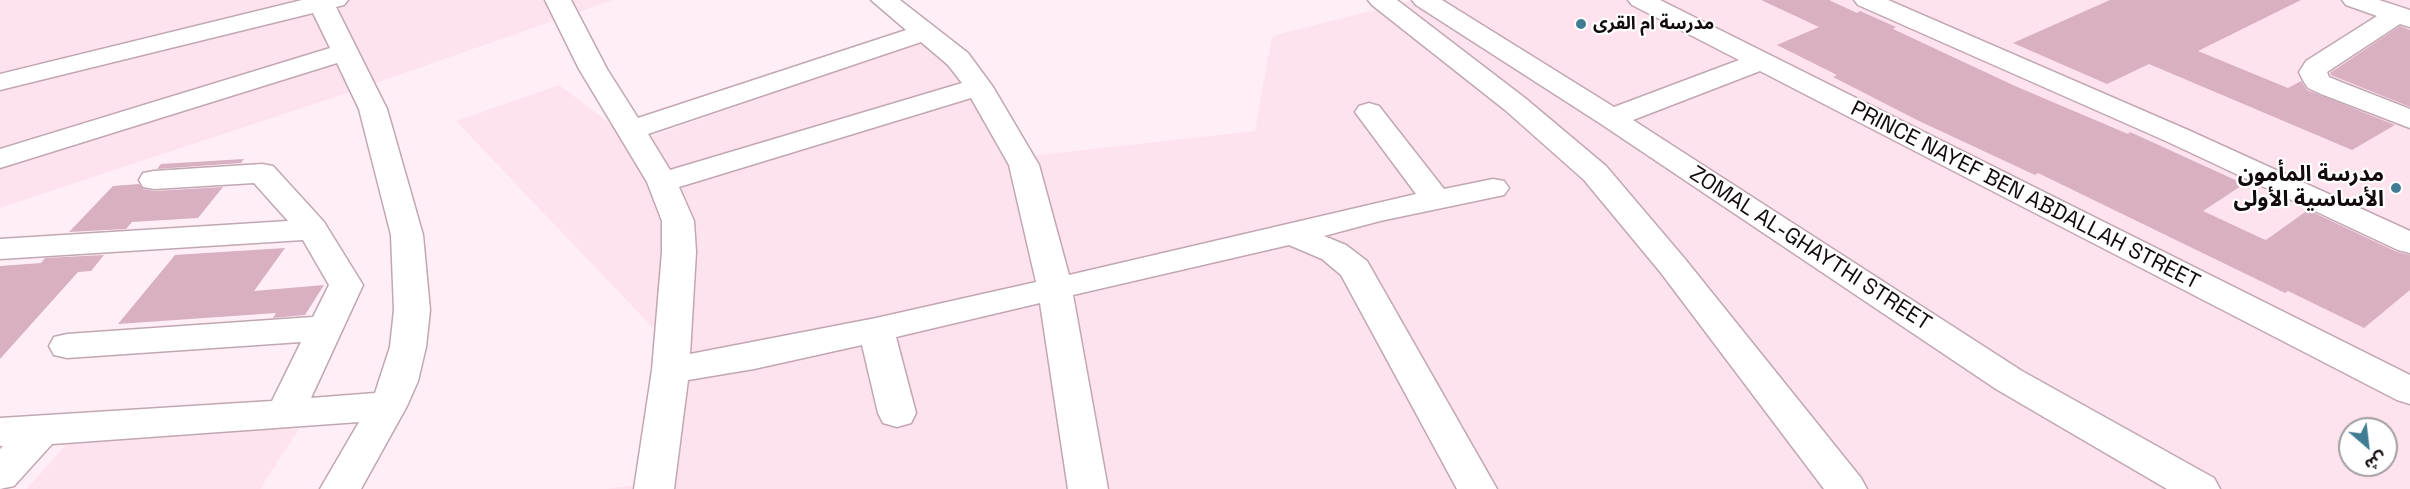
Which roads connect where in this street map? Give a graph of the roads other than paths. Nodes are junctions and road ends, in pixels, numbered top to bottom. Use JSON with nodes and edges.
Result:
{"nodes":[{"id":1,"x":558,"y":0,"type":"edge"},
{"id":2,"x":884,"y":0,"type":"edge"},
{"id":3,"x":1381,"y":0,"type":"edge"},
{"id":4,"x":1425,"y":0,"type":"edge"},
{"id":5,"x":1641,"y":0,"type":"edge"},
{"id":6,"x":2355,"y":0,"type":"edge"},
{"id":7,"x":324,"y":1,"type":"edge"},
{"id":8,"x":1875,"y":1,"type":"edge"},
{"id":9,"x":2403,"y":17,"type":"edge"},
{"id":10,"x":926,"y":32,"type":"junction"},
{"id":11,"x":1488,"y":40,"type":"junction"},
{"id":12,"x":1440,"y":48,"type":"junction"},
{"id":13,"x":344,"y":52,"type":"junction"},
{"id":14,"x":1760,"y":62,"type":"junction"},
{"id":15,"x":0,"y":82,"type":"edge"},
{"id":16,"x":979,"y":87,"type":"junction"},
{"id":17,"x":1369,"y":112,"type":"dead end"},
{"id":18,"x":1611,"y":118,"type":"junction"},
{"id":19,"x":2410,"y":119,"type":"edge"},
{"id":20,"x":629,"y":131,"type":"junction"},
{"id":21,"x":0,"y":159,"type":"edge"},
{"id":22,"x":154,"y":180,"type":"dead end"},
{"id":23,"x":662,"y":182,"type":"junction"},
{"id":24,"x":1493,"y":188,"type":"dead end"},
{"id":25,"x":1437,"y":200,"type":"junction"},
{"id":26,"x":313,"y":229,"type":"junction"},
{"id":27,"x":1292,"y":234,"type":"junction"},
{"id":28,"x":2410,"y":243,"type":"edge"},
{"id":29,"x":0,"y":249,"type":"edge"},
{"id":30,"x":1055,"y":288,"type":"junction"},
{"id":31,"x":324,"y":328,"type":"junction"},
{"id":32,"x":876,"y":330,"type":"junction"},
{"id":33,"x":67,"y":346,"type":"dead end"},
{"id":34,"x":671,"y":370,"type":"junction"},
{"id":35,"x":2408,"y":387,"type":"edge"},
{"id":36,"x":388,"y":406,"type":"junction"},
{"id":37,"x":285,"y":413,"type":"junction"},
{"id":38,"x":897,"y":413,"type":"dead end"},
{"id":39,"x":40,"y":431,"type":"junction"},
{"id":40,"x":0,"y":432,"type":"edge"},
{"id":41,"x":0,"y":475,"type":"edge"},
{"id":42,"x":340,"y":489,"type":"edge"},
{"id":43,"x":654,"y":489,"type":"edge"},
{"id":44,"x":1088,"y":489,"type":"edge"},
{"id":45,"x":1477,"y":489,"type":"edge"},
{"id":46,"x":1847,"y":489,"type":"edge"},
{"id":47,"x":2200,"y":489,"type":"edge"}],
"edges":[{"from":1,"to":20,"type":"street"},
{"from":2,"to":10,"type":"street"},
{"from":3,"to":12,"type":"street"},
{"from":4,"to":11,"type":"street","name":"ZOMAL AL-GHAYTHI STREET"},
{"from":5,"to":14,"type":"street","name":"PRINCE NAYEF BEN ABDALLAH STREET"},
{"from":6,"to":9,"type":"street"},
{"from":7,"to":13,"type":"street"},
{"from":7,"to":15,"type":"street"},
{"from":8,"to":28,"type":"street"},
{"from":9,"to":19,"type":"street"},
{"from":10,"to":16,"type":"street"},
{"from":10,"to":20,"type":"street"},
{"from":11,"to":12,"type":"street"},
{"from":11,"to":18,"type":"street","name":"ZOMAL AL-GHAYTHI STREET"},
{"from":12,"to":46,"type":"street"},
{"from":13,"to":21,"type":"street"},
{"from":13,"to":36,"type":"street"},
{"from":14,"to":18,"type":"street"},
{"from":14,"to":35,"type":"street","name":"PRINCE NAYEF BEN ABDALLAH STREET"},
{"from":16,"to":23,"type":"street"},
{"from":16,"to":30,"type":"street"},
{"from":17,"to":25,"type":"street"},
{"from":18,"to":47,"type":"street","name":"ZOMAL AL-GHAYTHI STREET"},
{"from":20,"to":23,"type":"street"},
{"from":22,"to":26,"type":"street"},
{"from":23,"to":34,"type":"street"},
{"from":24,"to":25,"type":"street"},
{"from":25,"to":27,"type":"street"},
{"from":26,"to":29,"type":"street"},
{"from":26,"to":31,"type":"street"},
{"from":27,"to":30,"type":"street"},
{"from":27,"to":45,"type":"street"},
{"from":30,"to":32,"type":"street"},
{"from":30,"to":44,"type":"street"},
{"from":31,"to":33,"type":"street"},
{"from":31,"to":37,"type":"street"},
{"from":32,"to":34,"type":"street"},
{"from":32,"to":38,"type":"street"},
{"from":34,"to":43,"type":"street"},
{"from":36,"to":37,"type":"street"},
{"from":36,"to":42,"type":"street"},
{"from":37,"to":39,"type":"street"},
{"from":39,"to":40,"type":"street"},
{"from":39,"to":41,"type":"street"}]}
